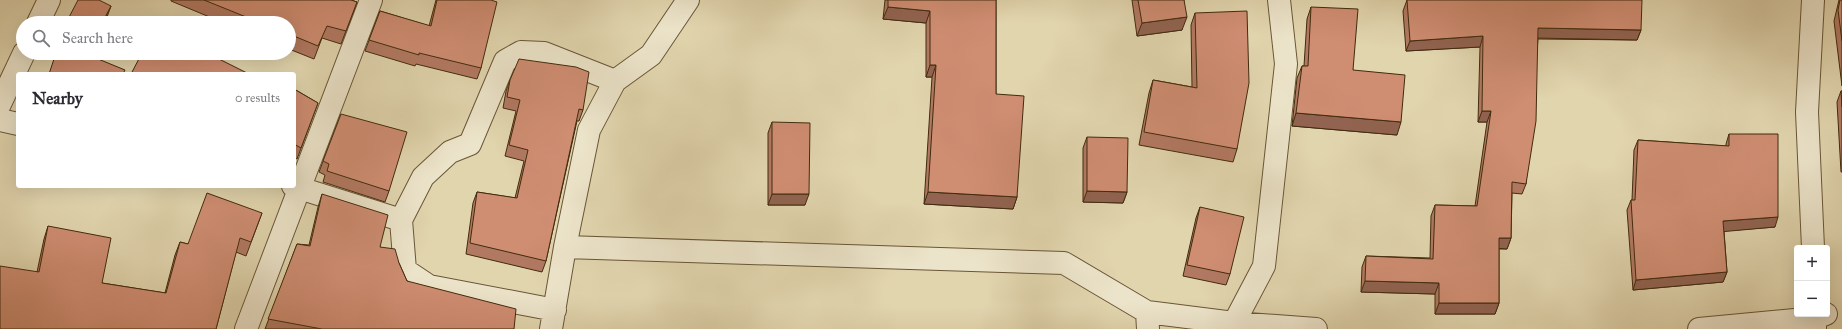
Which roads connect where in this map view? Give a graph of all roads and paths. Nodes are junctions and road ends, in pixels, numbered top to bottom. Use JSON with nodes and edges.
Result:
{"nodes":[{"id":1,"x":49,"y":0,"type":"edge"},
{"id":2,"x":371,"y":0,"type":"edge"},
{"id":3,"x":688,"y":0,"type":"edge"},
{"id":4,"x":1279,"y":0,"type":"edge"},
{"id":5,"x":1813,"y":0,"type":"edge"},
{"id":6,"x":41,"y":16,"type":"edge"},
{"id":7,"x":21,"y":60,"type":"edge"},
{"id":8,"x":615,"y":81,"type":"junction"},
{"id":9,"x":0,"y":104,"type":"edge"},
{"id":10,"x":0,"y":120,"type":"edge"},
{"id":11,"x":16,"y":124,"type":"edge"},
{"id":12,"x":296,"y":187,"type":"edge"},
{"id":13,"x":296,"y":188,"type":"edge"},
{"id":14,"x":401,"y":220,"type":"junction"},
{"id":15,"x":1813,"y":245,"type":"edge"},
{"id":16,"x":566,"y":247,"type":"junction"},
{"id":17,"x":1842,"y":309,"type":"edge"},
{"id":18,"x":1820,"y":318,"type":"edge"},
{"id":19,"x":553,"y":320,"type":"edge"},
{"id":20,"x":1147,"y":321,"type":"edge"},
{"id":21,"x":1234,"y":323,"type":"junction"},
{"id":22,"x":246,"y":329,"type":"edge"},
{"id":23,"x":1316,"y":329,"type":"edge"},
{"id":24,"x":1699,"y":329,"type":"edge"}],
"edges":[{"from":1,"to":6,"type":"street"},
{"from":2,"to":12,"type":"street"},
{"from":3,"to":8,"type":"street"},
{"from":4,"to":21,"type":"street"},
{"from":5,"to":15,"type":"street"},
{"from":7,"to":9,"type":"street"},
{"from":8,"to":14,"type":"street"},
{"from":8,"to":16,"type":"street"},
{"from":10,"to":11,"type":"street"},
{"from":12,"to":14,"type":"street"},
{"from":13,"to":22,"type":"street"},
{"from":14,"to":19,"type":"street"},
{"from":16,"to":19,"type":"street"},
{"from":16,"to":20,"type":"street"},
{"from":17,"to":18,"type":"street"},
{"from":18,"to":24,"type":"street"},
{"from":20,"to":21,"type":"street"},
{"from":21,"to":23,"type":"street"}]}
